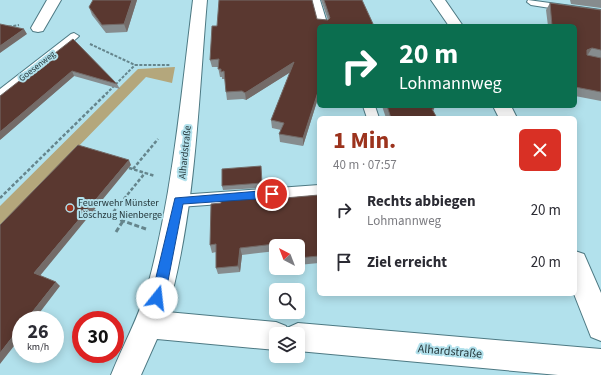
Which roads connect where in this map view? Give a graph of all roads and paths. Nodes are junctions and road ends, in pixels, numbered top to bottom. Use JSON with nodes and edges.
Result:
{"nodes":[{"id":1,"x":54,"y":0,"type":"edge"},
{"id":2,"x":200,"y":0,"type":"edge"},
{"id":3,"x":316,"y":0,"type":"edge"},
{"id":4,"x":438,"y":0,"type":"edge"},
{"id":5,"x":531,"y":2,"type":"dead end"},
{"id":6,"x":601,"y":13,"type":"edge"},
{"id":7,"x":322,"y":24,"type":"edge"},
{"id":8,"x":455,"y":24,"type":"edge"},
{"id":9,"x":38,"y":28,"type":"dead end"},
{"id":10,"x":74,"y":36,"type":"dead end"},
{"id":11,"x":192,"y":65,"type":"junction"},
{"id":12,"x":0,"y":95,"type":"edge"},
{"id":13,"x":158,"y":139,"type":"dead end"},
{"id":14,"x":133,"y":169,"type":"dead end"},
{"id":15,"x":145,"y":173,"type":"dead end"},
{"id":16,"x":317,"y":191,"type":"edge"},
{"id":17,"x":0,"y":198,"type":"edge"},
{"id":18,"x":179,"y":201,"type":"junction"},
{"id":19,"x":94,"y":211,"type":"edge"},
{"id":20,"x":110,"y":216,"type":"junction"},
{"id":21,"x":123,"y":221,"type":"junction"},
{"id":22,"x":174,"y":227,"type":"junction"},
{"id":23,"x":116,"y":232,"type":"dead end"},
{"id":24,"x":577,"y":267,"type":"edge"},
{"id":25,"x":148,"y":324,"type":"junction"},
{"id":26,"x":601,"y":327,"type":"edge"},
{"id":27,"x":269,"y":335,"type":"edge"},
{"id":28,"x":305,"y":339,"type":"edge"},
{"id":29,"x":601,"y":364,"type":"edge"},
{"id":30,"x":126,"y":375,"type":"edge"}],
"edges":[{"from":1,"to":9,"type":"street"},
{"from":2,"to":11,"type":"street","name":"Alhardstraße"},
{"from":3,"to":7,"type":"lane"},
{"from":4,"to":8,"type":"street"},
{"from":5,"to":6,"type":"lane"},
{"from":10,"to":12,"type":"lane","name":"Goesenweg"},
{"from":11,"to":17,"type":"path"},
{"from":11,"to":18,"type":"street","name":"Alhardstraße"},
{"from":13,"to":14,"type":"path"},
{"from":15,"to":20,"type":"path"},
{"from":16,"to":18,"type":"lane"},
{"from":18,"to":22,"type":"street","name":"Alhardstraße"},
{"from":19,"to":20,"type":"path"},
{"from":20,"to":21,"type":"path"},
{"from":21,"to":22,"type":"path"},
{"from":21,"to":23,"type":"path"},
{"from":22,"to":25,"type":"street","name":"Alhardstraße"},
{"from":24,"to":26,"type":"street"},
{"from":25,"to":27,"type":"street"},
{"from":25,"to":30,"type":"street","name":"Alhardstraße"},
{"from":28,"to":29,"type":"street","name":"Alhardstraße"}]}
